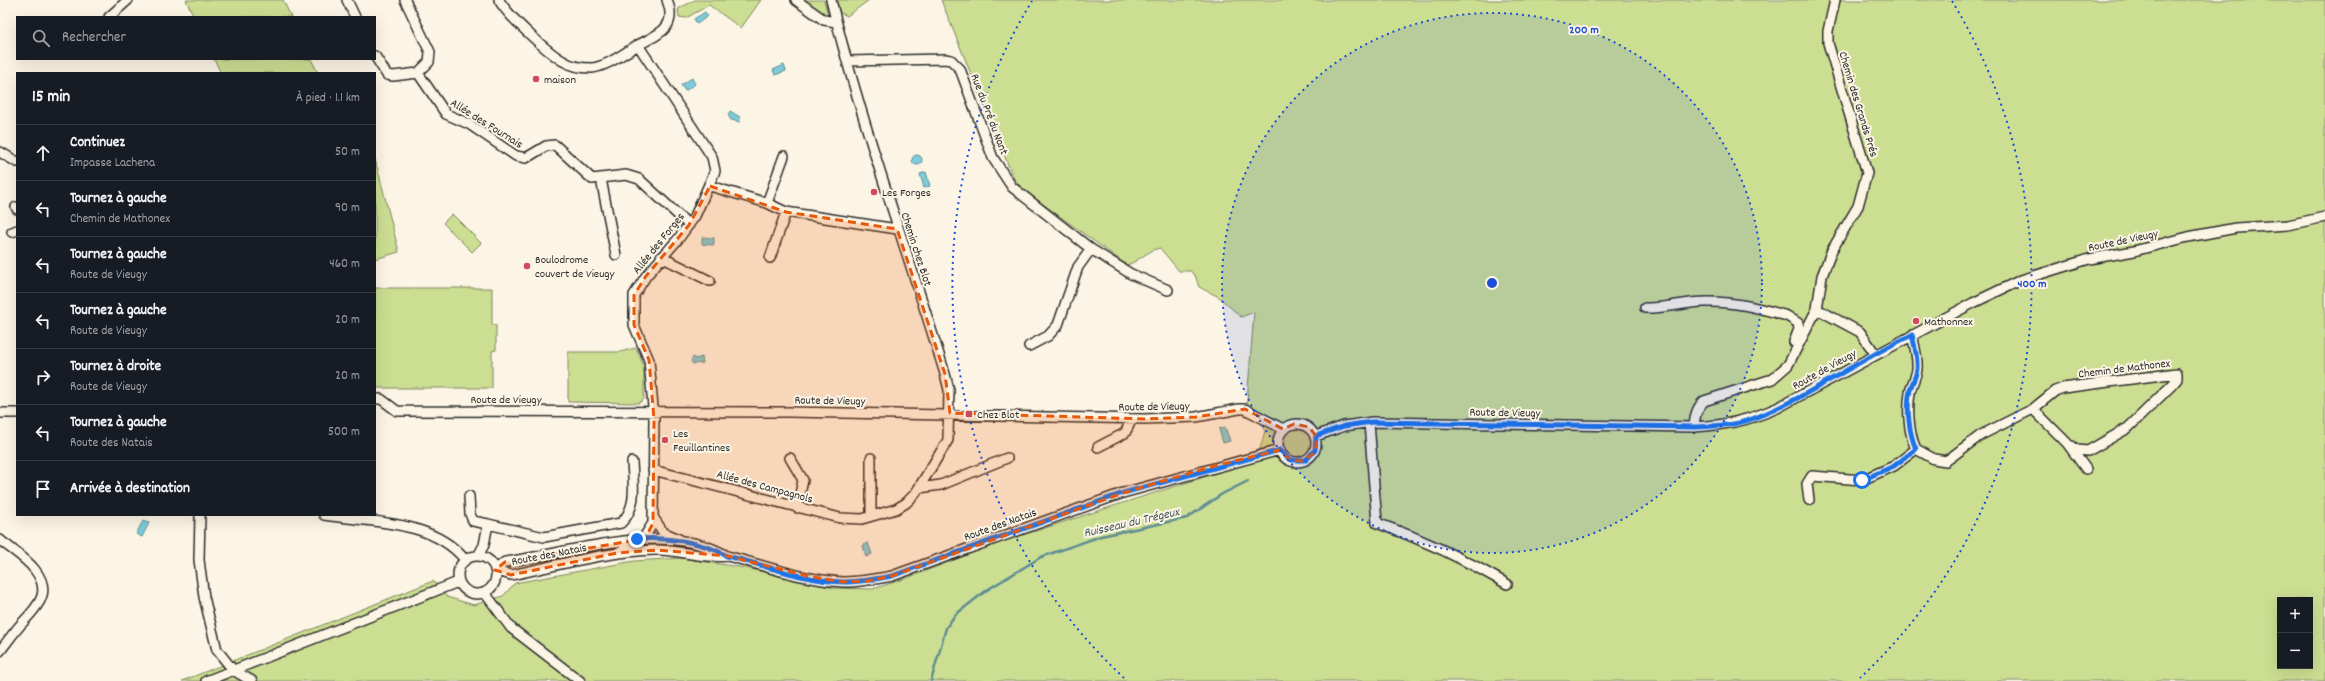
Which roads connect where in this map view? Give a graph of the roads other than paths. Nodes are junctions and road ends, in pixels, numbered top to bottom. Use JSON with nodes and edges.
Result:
{"nodes":[{"id":1,"x":128,"y":0,"type":"edge"},
{"id":2,"x":347,"y":0,"type":"edge"},
{"id":3,"x":405,"y":0,"type":"edge"},
{"id":4,"x":499,"y":0,"type":"edge"},
{"id":5,"x":668,"y":0,"type":"edge"},
{"id":6,"x":796,"y":0,"type":"edge"},
{"id":7,"x":831,"y":0,"type":"edge"},
{"id":8,"x":1835,"y":0,"type":"edge"},
{"id":9,"x":110,"y":16,"type":"edge"},
{"id":10,"x":355,"y":16,"type":"edge"},
{"id":11,"x":836,"y":22,"type":"junction"},
{"id":12,"x":638,"y":45,"type":"junction"},
{"id":13,"x":376,"y":58,"type":"edge"},
{"id":14,"x":847,"y":61,"type":"junction"},
{"id":15,"x":418,"y":73,"type":"junction"},
{"id":16,"x":0,"y":152,"type":"edge"},
{"id":17,"x":784,"y":156,"type":"dead end"},
{"id":18,"x":16,"y":161,"type":"edge"},
{"id":19,"x":601,"y":179,"type":"junction"},
{"id":20,"x":710,"y":186,"type":"junction"},
{"id":21,"x":767,"y":203,"type":"junction"},
{"id":22,"x":786,"y":212,"type":"junction"},
{"id":23,"x":2325,"y":217,"type":"edge"},
{"id":24,"x":690,"y":225,"type":"junction"},
{"id":25,"x":898,"y":229,"type":"junction"},
{"id":26,"x":1091,"y":249,"type":"junction"},
{"id":27,"x":616,"y":256,"type":"dead end"},
{"id":28,"x":661,"y":257,"type":"junction"},
{"id":29,"x":770,"y":258,"type":"dead end"},
{"id":30,"x":710,"y":281,"type":"dead end"},
{"id":31,"x":1168,"y":290,"type":"dead end"},
{"id":32,"x":1645,"y":308,"type":"dead end"},
{"id":33,"x":1817,"y":309,"type":"junction"},
{"id":34,"x":1912,"y":335,"type":"junction"},
{"id":35,"x":1029,"y":346,"type":"dead end"},
{"id":36,"x":1876,"y":355,"type":"junction"},
{"id":37,"x":1781,"y":373,"type":"junction"},
{"id":38,"x":376,"y":399,"type":"edge"},
{"id":39,"x":2033,"y":409,"type":"junction"},
{"id":40,"x":652,"y":411,"type":"junction"},
{"id":41,"x":0,"y":413,"type":"edge"},
{"id":42,"x":16,"y":413,"type":"edge"},
{"id":43,"x":950,"y":413,"type":"junction"},
{"id":44,"x":1132,"y":419,"type":"junction"},
{"id":45,"x":1368,"y":423,"type":"junction"},
{"id":46,"x":1694,"y":427,"type":"junction"},
{"id":47,"x":1283,"y":429,"type":"junction"},
{"id":48,"x":1316,"y":436,"type":"junction"},
{"id":49,"x":2067,"y":443,"type":"junction"},
{"id":50,"x":1098,"y":447,"type":"dead end"},
{"id":51,"x":1916,"y":449,"type":"junction"},
{"id":52,"x":1280,"y":450,"type":"junction"},
{"id":53,"x":790,"y":458,"type":"dead end"},
{"id":54,"x":871,"y":458,"type":"dead end"},
{"id":55,"x":1007,"y":458,"type":"dead end"},
{"id":56,"x":632,"y":462,"type":"dead end"},
{"id":57,"x":2086,"y":469,"type":"dead end"},
{"id":58,"x":653,"y":470,"type":"junction"},
{"id":59,"x":918,"y":488,"type":"junction"},
{"id":60,"x":469,"y":496,"type":"dead end"},
{"id":61,"x":1808,"y":500,"type":"dead end"},
{"id":62,"x":797,"y":508,"type":"junction"},
{"id":63,"x":200,"y":516,"type":"edge"},
{"id":64,"x":331,"y":516,"type":"edge"},
{"id":65,"x":871,"y":516,"type":"junction"},
{"id":66,"x":653,"y":517,"type":"junction"},
{"id":67,"x":488,"y":524,"type":"junction"},
{"id":68,"x":644,"y":539,"type":"junction"},
{"id":69,"x":0,"y":540,"type":"edge"},
{"id":70,"x":688,"y":542,"type":"junction"},
{"id":71,"x":617,"y":553,"type":"junction"},
{"id":72,"x":478,"y":556,"type":"junction"},
{"id":73,"x":727,"y":556,"type":"junction"},
{"id":74,"x":465,"y":560,"type":"junction"},
{"id":75,"x":495,"y":570,"type":"junction"},
{"id":76,"x":458,"y":582,"type":"junction"},
{"id":77,"x":1507,"y":584,"type":"dead end"},
{"id":78,"x":485,"y":593,"type":"junction"},
{"id":79,"x":0,"y":651,"type":"edge"},
{"id":80,"x":233,"y":670,"type":"junction"},
{"id":81,"x":206,"y":681,"type":"edge"},
{"id":82,"x":252,"y":681,"type":"edge"},
{"id":83,"x":580,"y":681,"type":"edge"}],
"edges":[{"from":1,"to":9,"type":"street"},
{"from":2,"to":10,"type":"street"},
{"from":3,"to":15,"type":"street"},
{"from":4,"to":12,"type":"street"},
{"from":5,"to":12,"type":"street"},
{"from":6,"to":11,"type":"street"},
{"from":7,"to":11,"type":"street","name":"Chemin chez Blot"},
{"from":8,"to":33,"type":"street","name":"Chemin des Grands Prés"},
{"from":11,"to":14,"type":"street","name":"Chemin chez Blot"},
{"from":12,"to":20,"type":"street","name":"Allée des Forges"},
{"from":13,"to":15,"type":"street"},
{"from":14,"to":25,"type":"street","name":"Chemin chez Blot"},
{"from":14,"to":26,"type":"street","name":"Rue du Pré du Nant"},
{"from":15,"to":19,"type":"street","name":"Allée des Fournais"},
{"from":16,"to":18,"type":"street"},
{"from":17,"to":21,"type":"street"},
{"from":19,"to":24,"type":"street","name":"Allée des Fournais"},
{"from":19,"to":27,"type":"street"},
{"from":20,"to":21,"type":"street"},
{"from":20,"to":24,"type":"street","name":"Allée des Forges"},
{"from":21,"to":22,"type":"street"},
{"from":22,"to":25,"type":"street"},
{"from":22,"to":29,"type":"street"},
{"from":23,"to":34,"type":"street","name":"Route de Vieugy"},
{"from":24,"to":28,"type":"street","name":"Allée des Forges"},
{"from":25,"to":43,"type":"street","name":"Chemin chez Blot"},
{"from":26,"to":31,"type":"street","name":"Rue du Pré du Nant"},
{"from":26,"to":35,"type":"street"},
{"from":28,"to":30,"type":"street"},
{"from":28,"to":40,"type":"street","name":"Allée des Forges"},
{"from":32,"to":37,"type":"street"},
{"from":33,"to":36,"type":"street"},
{"from":33,"to":37,"type":"street","name":"Chemin des Grands Prés"},
{"from":34,"to":36,"type":"street","name":"Route de Vieugy"},
{"from":34,"to":51,"type":"street"},
{"from":36,"to":46,"type":"street","name":"Route de Vieugy"},
{"from":37,"to":46,"type":"street","name":"Chemin des Grands Prés"},
{"from":38,"to":40,"type":"street","name":"Route de Vieugy"},
{"from":39,"to":49,"type":"street","name":"Chemin de Mathonex"},
{"from":39,"to":49,"type":"street","name":"Chemin de Mathonex"},
{"from":39,"to":51,"type":"street","name":"Chemin de Mathonex"},
{"from":40,"to":43,"type":"street","name":"Route de Vieugy"},
{"from":40,"to":58,"type":"street","name":"Allée des Forges"},
{"from":41,"to":42,"type":"street"},
{"from":43,"to":44,"type":"street","name":"Route de Vieugy"},
{"from":43,"to":59,"type":"street","name":"Allée des Campagnols"},
{"from":44,"to":47,"type":"street","name":"Route de Vieugy"},
{"from":44,"to":50,"type":"street"},
{"from":45,"to":46,"type":"street","name":"Route de Vieugy"},
{"from":45,"to":48,"type":"street","name":"Route de Vieugy"},
{"from":45,"to":77,"type":"street"},
{"from":47,"to":48,"type":"street"},
{"from":47,"to":52,"type":"street"},
{"from":48,"to":52,"type":"street"},
{"from":49,"to":57,"type":"street","name":"Chemin de Mathonex"},
{"from":51,"to":61,"type":"street"},
{"from":52,"to":73,"type":"street","name":"Route des Natais"},
{"from":53,"to":62,"type":"street"},
{"from":54,"to":65,"type":"street"},
{"from":55,"to":59,"type":"street"},
{"from":56,"to":67,"type":"street"},
{"from":58,"to":62,"type":"street","name":"Allée des Campagnols"},
{"from":58,"to":66,"type":"street","name":"Allée des Forges"},
{"from":59,"to":65,"type":"street","name":"Allée des Campagnols"},
{"from":60,"to":67,"type":"street"},
{"from":62,"to":65,"type":"street","name":"Allée des Campagnols"},
{"from":63,"to":80,"type":"street"},
{"from":64,"to":74,"type":"street"},
{"from":66,"to":68,"type":"street","name":"Allée des Forges"},
{"from":66,"to":70,"type":"street"},
{"from":67,"to":72,"type":"street"},
{"from":68,"to":70,"type":"street","name":"Route des Natais"},
{"from":68,"to":71,"type":"street"},
{"from":68,"to":75,"type":"street","name":"Route des Natais"},
{"from":69,"to":79,"type":"street"},
{"from":70,"to":73,"type":"street","name":"Route des Natais"},
{"from":71,"to":73,"type":"street","name":"Route des Natais"},
{"from":71,"to":75,"type":"street","name":"Route des Natais"},
{"from":72,"to":74,"type":"street"},
{"from":72,"to":75,"type":"street"},
{"from":74,"to":76,"type":"street"},
{"from":75,"to":78,"type":"street"},
{"from":76,"to":78,"type":"street"},
{"from":76,"to":80,"type":"street"},
{"from":78,"to":83,"type":"street"},
{"from":80,"to":81,"type":"street"},
{"from":80,"to":82,"type":"street"}]}
